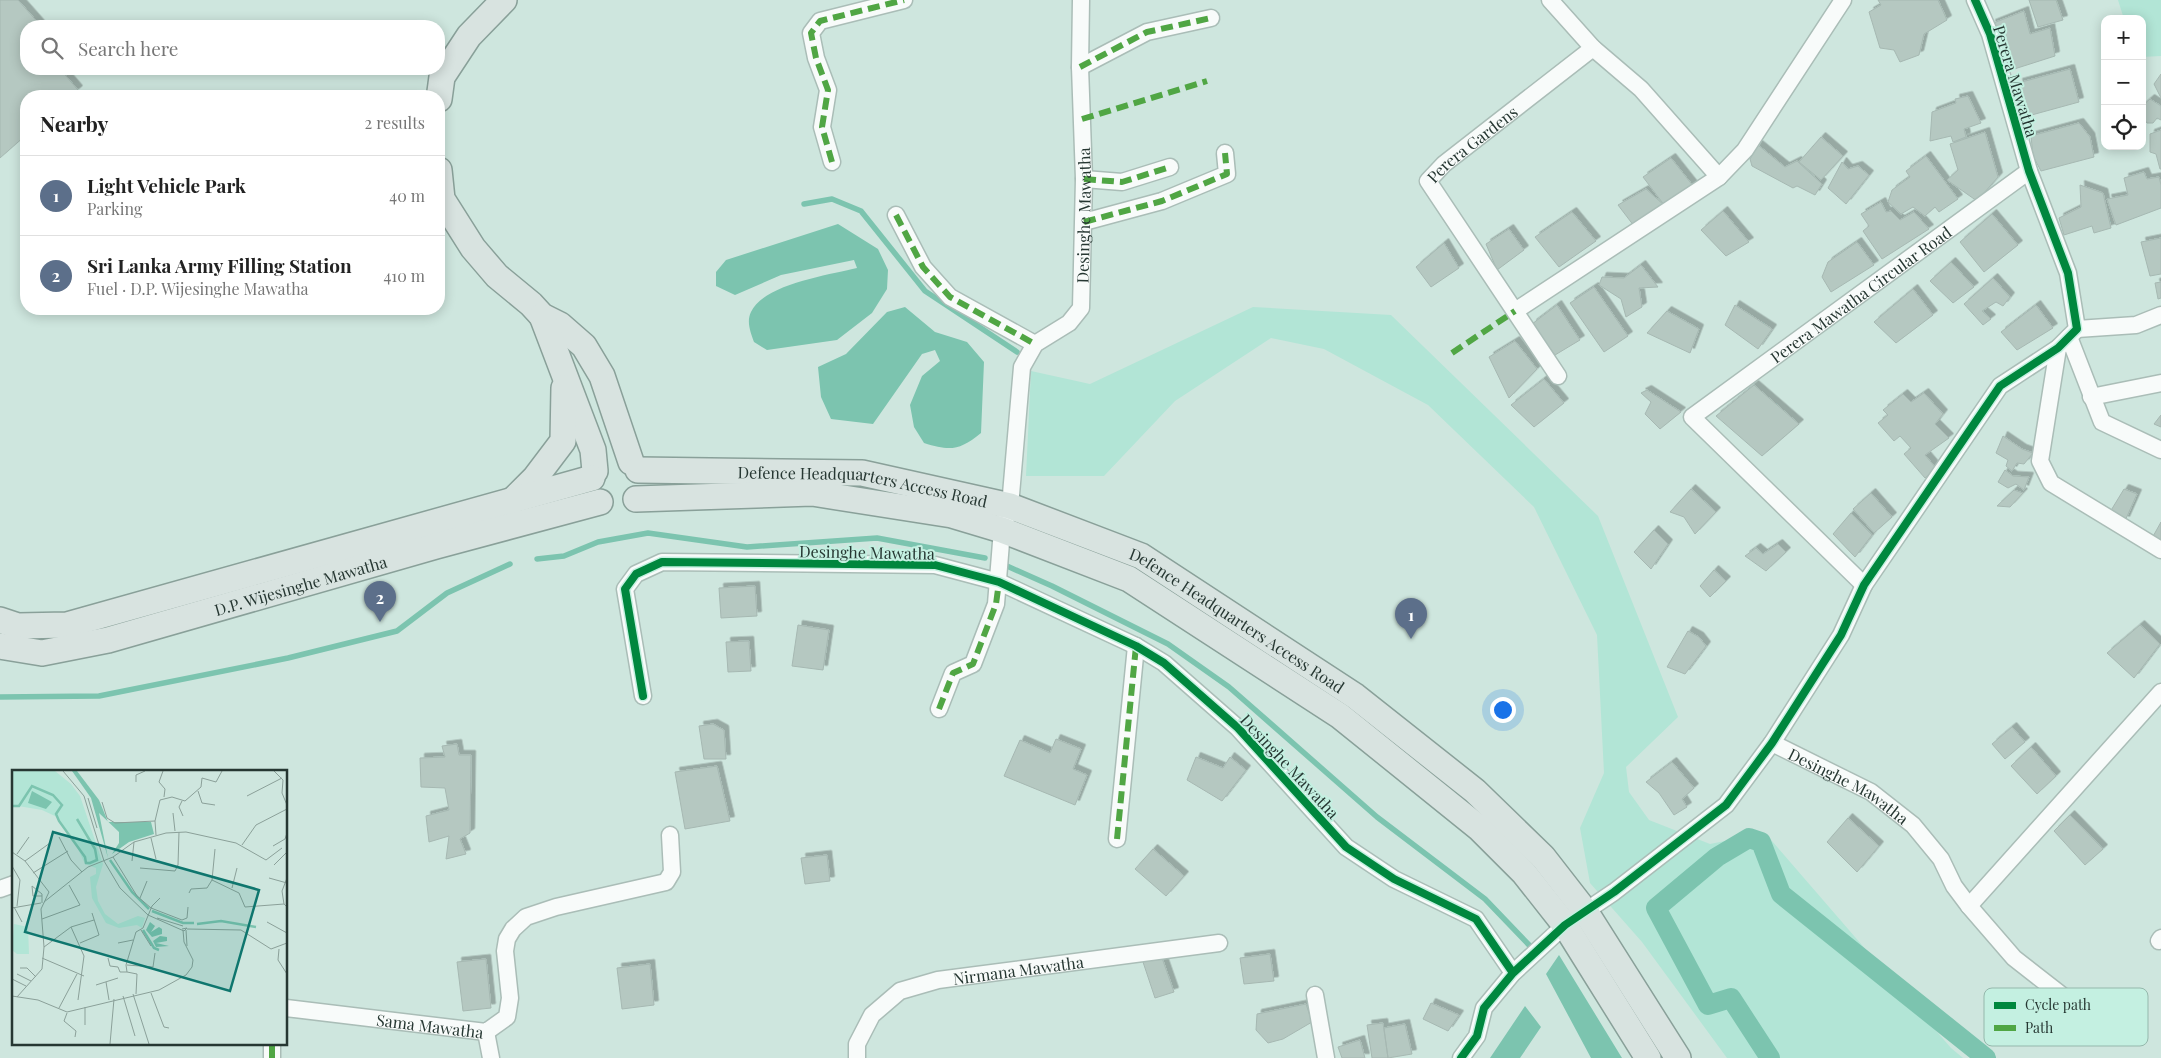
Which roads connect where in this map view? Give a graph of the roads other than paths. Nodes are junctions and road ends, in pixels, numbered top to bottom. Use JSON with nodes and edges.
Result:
{"nodes":[{"id":1,"x":504,"y":0,"type":"edge"},
{"id":2,"x":904,"y":0,"type":"edge"},
{"id":3,"x":1081,"y":0,"type":"edge"},
{"id":4,"x":1550,"y":0,"type":"edge"},
{"id":5,"x":1843,"y":0,"type":"edge"},
{"id":6,"x":1975,"y":0,"type":"edge"},
{"id":7,"x":1211,"y":18,"type":"dead end"},
{"id":8,"x":1593,"y":48,"type":"junction"},
{"id":9,"x":1080,"y":67,"type":"junction"},
{"id":10,"x":445,"y":72,"type":"edge"},
{"id":11,"x":443,"y":75,"type":"edge"},
{"id":12,"x":440,"y":90,"type":"edge"},
{"id":13,"x":1225,"y":153,"type":"dead end"},
{"id":14,"x":832,"y":162,"type":"dead end"},
{"id":15,"x":1170,"y":167,"type":"dead end"},
{"id":16,"x":2028,"y":171,"type":"junction"},
{"id":17,"x":1719,"y":177,"type":"junction"},
{"id":18,"x":1084,"y":180,"type":"junction"},
{"id":19,"x":445,"y":204,"type":"edge"},
{"id":20,"x":896,"y":215,"type":"dead end"},
{"id":21,"x":1084,"y":222,"type":"junction"},
{"id":22,"x":1515,"y":311,"type":"junction"},
{"id":23,"x":2161,"y":315,"type":"edge"},
{"id":24,"x":542,"y":316,"type":"junction"},
{"id":25,"x":2068,"y":338,"type":"junction"},
{"id":26,"x":1035,"y":344,"type":"junction"},
{"id":27,"x":564,"y":376,"type":"junction"},
{"id":28,"x":1558,"y":376,"type":"dead end"},
{"id":29,"x":2161,"y":383,"type":"edge"},
{"id":30,"x":2091,"y":397,"type":"junction"},
{"id":31,"x":2161,"y":450,"type":"edge"},
{"id":32,"x":635,"y":466,"type":"junction"},
{"id":33,"x":593,"y":475,"type":"junction"},
{"id":34,"x":636,"y":499,"type":"junction"},
{"id":35,"x":511,"y":502,"type":"junction"},
{"id":36,"x":600,"y":502,"type":"junction"},
{"id":37,"x":1010,"y":506,"type":"junction"},
{"id":38,"x":1002,"y":530,"type":"junction"},
{"id":39,"x":2161,"y":550,"type":"edge"},
{"id":40,"x":999,"y":582,"type":"junction"},
{"id":41,"x":1864,"y":585,"type":"junction"},
{"id":42,"x":0,"y":620,"type":"edge"},
{"id":43,"x":0,"y":646,"type":"edge"},
{"id":44,"x":1136,"y":646,"type":"junction"},
{"id":45,"x":2161,"y":692,"type":"edge"},
{"id":46,"x":643,"y":696,"type":"dead end"},
{"id":47,"x":939,"y":709,"type":"dead end"},
{"id":48,"x":1772,"y":743,"type":"junction"},
{"id":49,"x":670,"y":835,"type":"dead end"},
{"id":50,"x":1117,"y":839,"type":"dead end"},
{"id":51,"x":12,"y":885,"type":"edge"},
{"id":52,"x":0,"y":889,"type":"edge"},
{"id":53,"x":1969,"y":906,"type":"junction"},
{"id":54,"x":1585,"y":910,"type":"junction"},
{"id":55,"x":1565,"y":925,"type":"junction"},
{"id":56,"x":1219,"y":943,"type":"dead end"},
{"id":57,"x":1514,"y":973,"type":"junction"},
{"id":58,"x":2052,"y":988,"type":"edge"},
{"id":59,"x":1315,"y":995,"type":"dead end"},
{"id":60,"x":288,"y":1008,"type":"edge"},
{"id":61,"x":486,"y":1032,"type":"junction"},
{"id":62,"x":491,"y":1058,"type":"edge"},
{"id":63,"x":857,"y":1058,"type":"edge"},
{"id":64,"x":1326,"y":1058,"type":"edge"},
{"id":65,"x":1461,"y":1058,"type":"edge"},
{"id":66,"x":1648,"y":1058,"type":"edge"},
{"id":67,"x":1678,"y":1058,"type":"edge"}],
"edges":[{"from":1,"to":10,"type":"main road"},
{"from":2,"to":14,"type":"street"},
{"from":3,"to":9,"type":"street","name":"Desinghe Mawatha"},
{"from":4,"to":8,"type":"street"},
{"from":5,"to":17,"type":"street"},
{"from":6,"to":16,"type":"street","name":"Perera Mawatha"},
{"from":7,"to":9,"type":"street"},
{"from":8,"to":17,"type":"street"},
{"from":8,"to":22,"type":"street","name":"Perera Gardens"},
{"from":9,"to":18,"type":"street","name":"Desinghe Mawatha"},
{"from":11,"to":12,"type":"main road"},
{"from":13,"to":21,"type":"street"},
{"from":15,"to":18,"type":"street"},
{"from":16,"to":25,"type":"street","name":"Perera Mawatha"},
{"from":16,"to":41,"type":"street","name":"Perera Mawatha Circular Road"},
{"from":17,"to":22,"type":"street"},
{"from":18,"to":21,"type":"street","name":"Desinghe Mawatha"},
{"from":19,"to":24,"type":"main road"},
{"from":20,"to":26,"type":"street"},
{"from":21,"to":26,"type":"street","name":"Desinghe Mawatha"},
{"from":22,"to":28,"type":"street","name":"Perera Gardens"},
{"from":23,"to":25,"type":"street"},
{"from":24,"to":27,"type":"main road"},
{"from":24,"to":32,"type":"main road"},
{"from":25,"to":30,"type":"street"},
{"from":25,"to":39,"type":"street"},
{"from":25,"to":41,"type":"street"},
{"from":26,"to":37,"type":"street","name":"Desinghe Mawatha"},
{"from":27,"to":33,"type":"main road"},
{"from":27,"to":35,"type":"main road"},
{"from":29,"to":30,"type":"street"},
{"from":30,"to":31,"type":"street"},
{"from":32,"to":33,"type":"main road"},
{"from":32,"to":34,"type":"main road"},
{"from":32,"to":37,"type":"main road","name":"Defence Headquarters Access Road"},
{"from":33,"to":35,"type":"main road","name":"D.P. Wijesinghe Mawatha"},
{"from":33,"to":36,"type":"main road"},
{"from":34,"to":36,"type":"main road"},
{"from":34,"to":38,"type":"main road","name":"Defence Headquarters Access Road"},
{"from":35,"to":42,"type":"main road","name":"D.P. Wijesinghe Mawatha"},
{"from":36,"to":43,"type":"main road","name":"D.P. Wijesinghe Mawatha"},
{"from":37,"to":38,"type":"street","name":"Desinghe Mawatha"},
{"from":37,"to":54,"type":"main road","name":"Defence Headquarters Access Road"},
{"from":38,"to":40,"type":"street","name":"Desinghe Mawatha"},
{"from":38,"to":55,"type":"main road","name":"Defence Headquarters Access Road"},
{"from":40,"to":44,"type":"street","name":"Desinghe Mawatha"},
{"from":40,"to":46,"type":"street","name":"Desinghe Mawatha"},
{"from":40,"to":47,"type":"street"},
{"from":41,"to":48,"type":"street"},
{"from":44,"to":50,"type":"street"},
{"from":44,"to":57,"type":"street","name":"Desinghe Mawatha"},
{"from":45,"to":53,"type":"street"},
{"from":48,"to":53,"type":"street","name":"Desinghe Mawatha"},
{"from":48,"to":54,"type":"street","name":"Desinghe Mawatha"},
{"from":49,"to":61,"type":"street","name":"Sama Mawatha"},
{"from":51,"to":52,"type":"street"},
{"from":53,"to":58,"type":"street","name":"Desinghe Mawatha"},
{"from":54,"to":55,"type":"street","name":"Desinghe Mawatha"},
{"from":54,"to":67,"type":"main road","name":"Defence Headquarters Access Road"},
{"from":55,"to":57,"type":"street","name":"Desinghe Mawatha"},
{"from":55,"to":66,"type":"main road","name":"Defence Headquarters Access Road"},
{"from":56,"to":63,"type":"street","name":"Nirmana Mawatha"},
{"from":57,"to":65,"type":"street"},
{"from":59,"to":64,"type":"street"},
{"from":60,"to":61,"type":"street","name":"Sama Mawatha"},
{"from":61,"to":62,"type":"street"}]}
